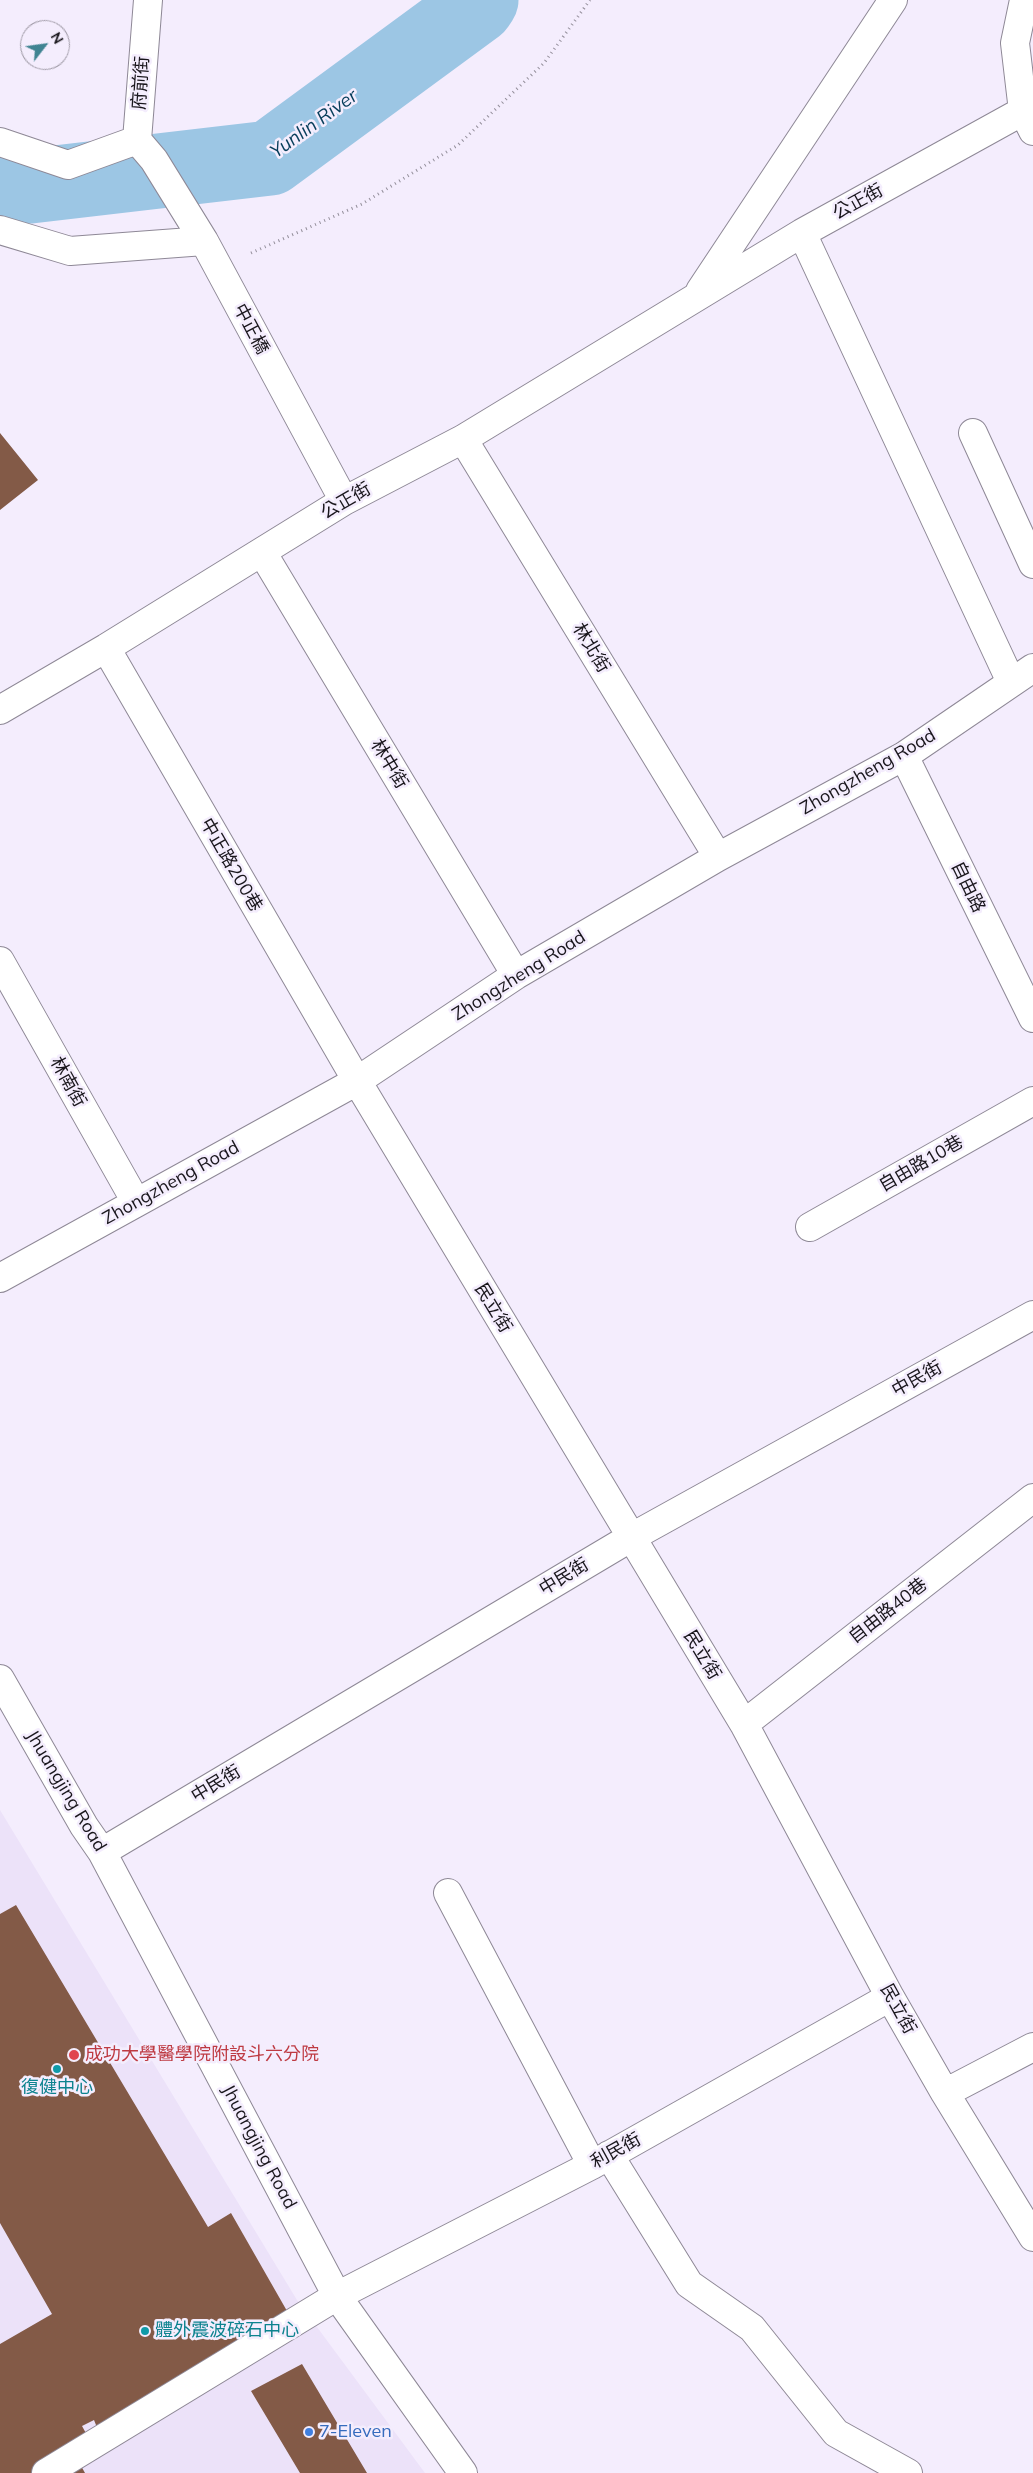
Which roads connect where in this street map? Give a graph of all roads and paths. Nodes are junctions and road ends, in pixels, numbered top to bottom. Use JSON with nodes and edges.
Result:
{"nodes":[{"id":1,"x":148,"y":0,"type":"edge"},
{"id":2,"x":590,"y":0,"type":"edge"},
{"id":3,"x":893,"y":0,"type":"edge"},
{"id":4,"x":1024,"y":0,"type":"edge"},
{"id":5,"x":1028,"y":121,"type":"edge"},
{"id":6,"x":0,"y":142,"type":"edge"},
{"id":7,"x":146,"y":150,"type":"junction"},
{"id":8,"x":0,"y":230,"type":"edge"},
{"id":9,"x":802,"y":233,"type":"junction"},
{"id":10,"x":203,"y":240,"type":"junction"},
{"id":11,"x":218,"y":268,"type":"junction"},
{"id":12,"x":696,"y":298,"type":"junction"},
{"id":13,"x":972,"y":433,"type":"dead end"},
{"id":14,"x":464,"y":439,"type":"junction"},
{"id":15,"x":344,"y":501,"type":"junction"},
{"id":16,"x":262,"y":552,"type":"junction"},
{"id":17,"x":1033,"y":564,"type":"edge"},
{"id":18,"x":106,"y":648,"type":"junction"},
{"id":19,"x":1022,"y":675,"type":"edge"},
{"id":20,"x":0,"y":710,"type":"edge"},
{"id":21,"x":904,"y":756,"type":"junction"},
{"id":22,"x":718,"y":857,"type":"junction"},
{"id":23,"x":0,"y":961,"type":"edge"},
{"id":24,"x":516,"y":975,"type":"junction"},
{"id":25,"x":1033,"y":1018,"type":"edge"},
{"id":26,"x":357,"y":1081,"type":"junction"},
{"id":27,"x":1033,"y":1101,"type":"edge"},
{"id":28,"x":136,"y":1202,"type":"junction"},
{"id":29,"x":810,"y":1227,"type":"dead end"},
{"id":30,"x":0,"y":1278,"type":"edge"},
{"id":31,"x":1033,"y":1314,"type":"edge"},
{"id":32,"x":1033,"y":1498,"type":"edge"},
{"id":33,"x":630,"y":1538,"type":"junction"},
{"id":34,"x":0,"y":1679,"type":"edge"},
{"id":35,"x":744,"y":1724,"type":"junction"},
{"id":36,"x":102,"y":1852,"type":"junction"},
{"id":37,"x":448,"y":1893,"type":"dead end"},
{"id":38,"x":890,"y":1997,"type":"junction"},
{"id":39,"x":1033,"y":2047,"type":"edge"},
{"id":40,"x":945,"y":2093,"type":"junction"},
{"id":41,"x":600,"y":2160,"type":"junction"},
{"id":42,"x":1033,"y":2236,"type":"edge"},
{"id":43,"x":337,"y":2296,"type":"junction"},
{"id":44,"x":46,"y":2473,"type":"edge"},
{"id":45,"x":463,"y":2473,"type":"edge"},
{"id":46,"x":908,"y":2473,"type":"edge"}],
"edges":[{"from":1,"to":7,"type":"street","name":"府前街"},
{"from":2,"to":11,"type":"path"},
{"from":3,"to":12,"type":"street","name":"公正街"},
{"from":4,"to":5,"type":"street"},
{"from":5,"to":9,"type":"street","name":"公正街"},
{"from":6,"to":7,"type":"street"},
{"from":7,"to":10,"type":"street","name":"中正橋"},
{"from":8,"to":10,"type":"street"},
{"from":9,"to":12,"type":"street","name":"公正街"},
{"from":9,"to":19,"type":"street"},
{"from":10,"to":11,"type":"street","name":"中正橋"},
{"from":11,"to":15,"type":"street","name":"中正橋"},
{"from":12,"to":14,"type":"street","name":"公正街"},
{"from":13,"to":17,"type":"street"},
{"from":14,"to":15,"type":"street","name":"公正街"},
{"from":14,"to":22,"type":"street","name":"林北街"},
{"from":15,"to":16,"type":"street","name":"公正街"},
{"from":16,"to":18,"type":"street","name":"公正街"},
{"from":16,"to":24,"type":"street","name":"林中街"},
{"from":18,"to":20,"type":"street","name":"公正街"},
{"from":18,"to":26,"type":"street","name":"中正路200巷"},
{"from":19,"to":21,"type":"street","name":"Zhongzheng Road"},
{"from":21,"to":22,"type":"street","name":"Zhongzheng Road"},
{"from":21,"to":25,"type":"street","name":"自由路"},
{"from":22,"to":24,"type":"street","name":"Zhongzheng Road"},
{"from":23,"to":28,"type":"street","name":"林南街"},
{"from":24,"to":26,"type":"street","name":"Zhongzheng Road"},
{"from":26,"to":28,"type":"street","name":"Zhongzheng Road"},
{"from":26,"to":33,"type":"street","name":"民立街"},
{"from":27,"to":29,"type":"street","name":"自由路10巷"},
{"from":28,"to":30,"type":"street","name":"Zhongzheng Road"},
{"from":31,"to":33,"type":"street","name":"中民街"},
{"from":32,"to":35,"type":"street","name":"自由路40巷"},
{"from":33,"to":35,"type":"street","name":"民立街"},
{"from":33,"to":36,"type":"street","name":"中民街"},
{"from":34,"to":36,"type":"street","name":"Jhuangjing Road"},
{"from":35,"to":38,"type":"street","name":"民立街"},
{"from":36,"to":43,"type":"street","name":"Jhuangjing Road"},
{"from":37,"to":41,"type":"street"},
{"from":38,"to":40,"type":"street","name":"民立街"},
{"from":38,"to":41,"type":"street","name":"利民街"},
{"from":39,"to":40,"type":"street"},
{"from":40,"to":42,"type":"street","name":"民立街"},
{"from":41,"to":43,"type":"street","name":"利民街"},
{"from":41,"to":46,"type":"street"},
{"from":43,"to":44,"type":"street","name":"利民街"},
{"from":43,"to":45,"type":"street","name":"Jhuangjing Road"}]}
